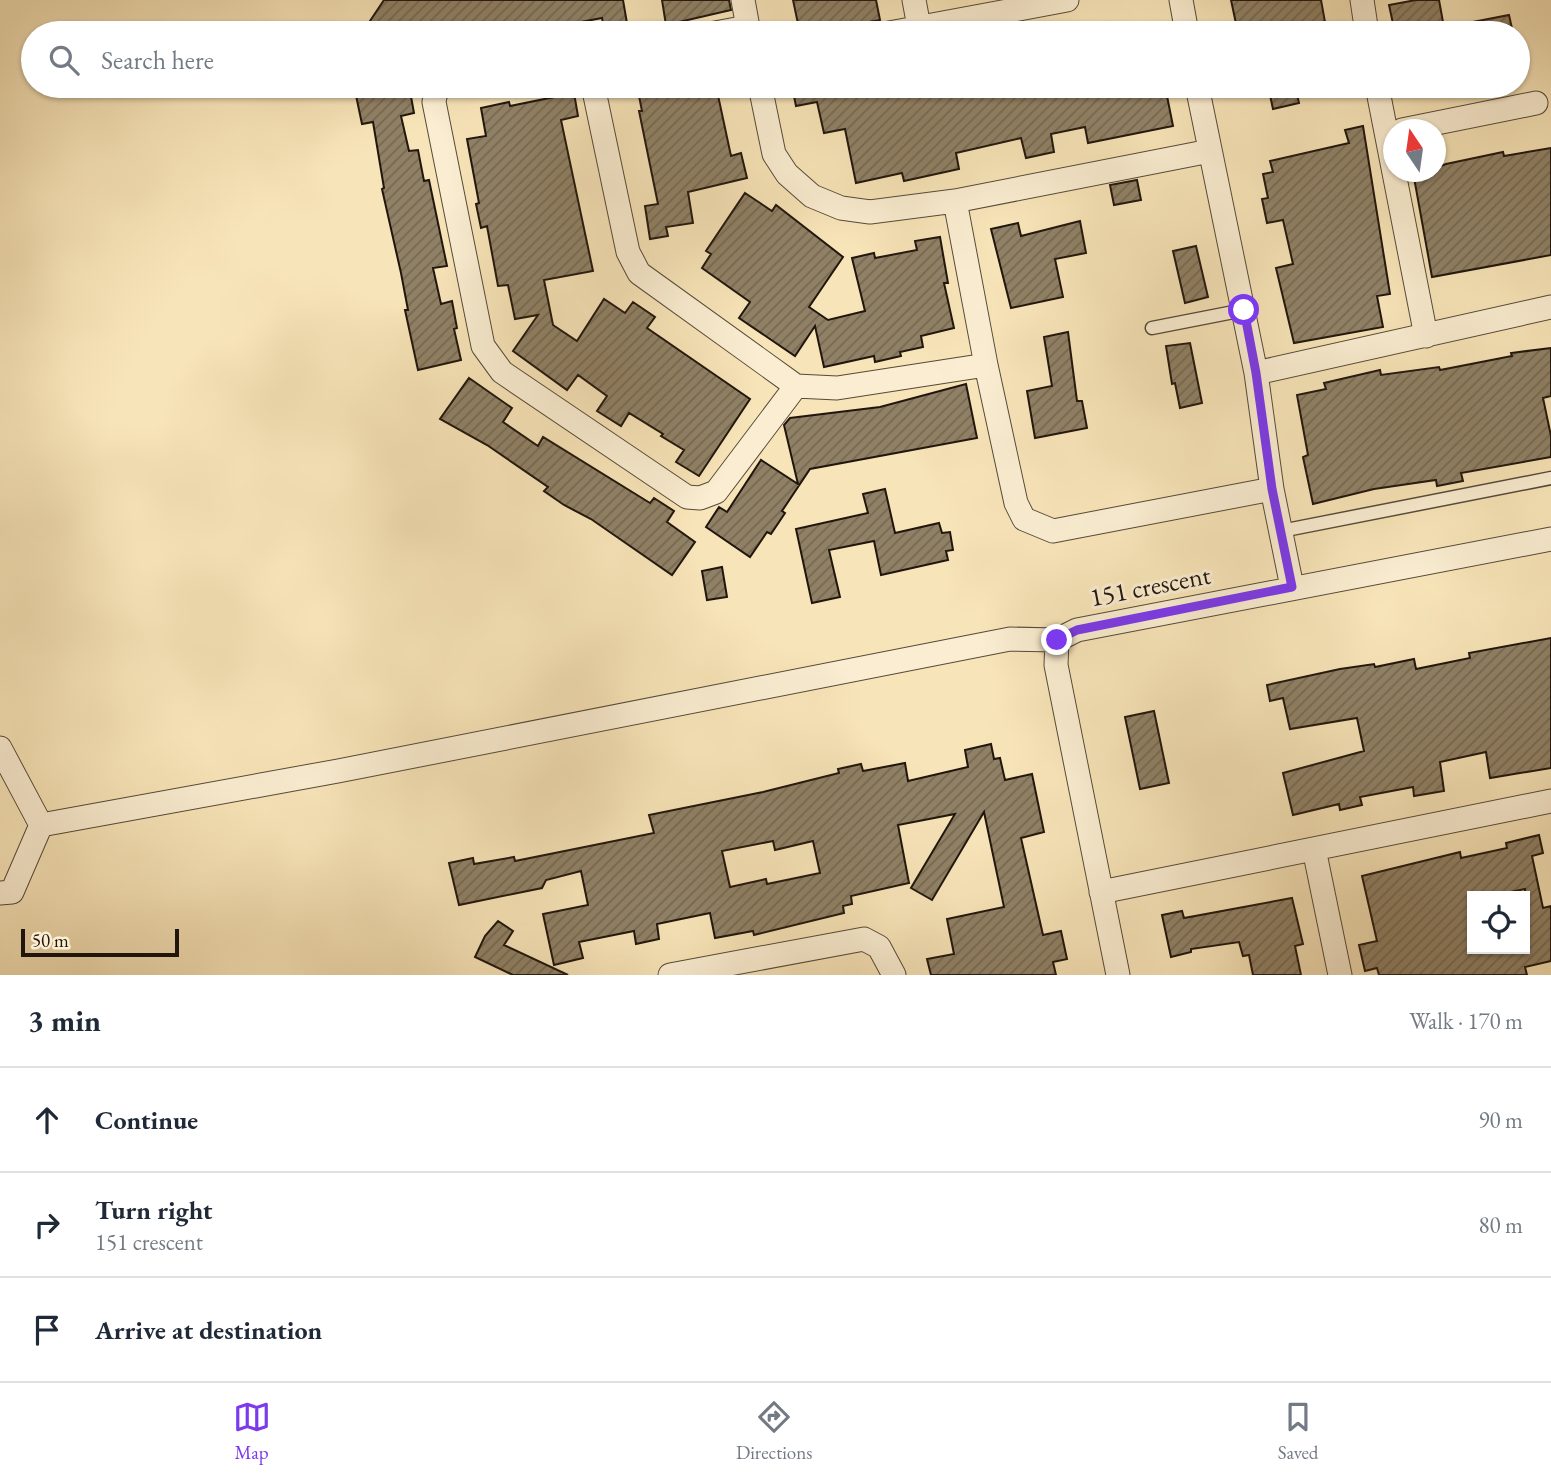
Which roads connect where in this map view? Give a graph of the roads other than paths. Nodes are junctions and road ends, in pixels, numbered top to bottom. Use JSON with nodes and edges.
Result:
{"nodes":[{"id":1,"x":743,"y":0,"type":"edge"},
{"id":2,"x":914,"y":0,"type":"edge"},
{"id":3,"x":1067,"y":0,"type":"edge"},
{"id":4,"x":1181,"y":0,"type":"edge"},
{"id":5,"x":1362,"y":0,"type":"edge"},
{"id":6,"x":746,"y":21,"type":"edge"},
{"id":7,"x":918,"y":21,"type":"edge"},
{"id":8,"x":952,"y":21,"type":"edge"},
{"id":9,"x":1185,"y":21,"type":"edge"},
{"id":10,"x":1365,"y":21,"type":"edge"},
{"id":11,"x":435,"y":98,"type":"edge"},
{"id":12,"x":596,"y":98,"type":"edge"},
{"id":13,"x":762,"y":98,"type":"edge"},
{"id":14,"x":1199,"y":98,"type":"edge"},
{"id":15,"x":1381,"y":98,"type":"edge"},
{"id":16,"x":1536,"y":103,"type":"dead end"},
{"id":17,"x":1389,"y":119,"type":"edge"},
{"id":18,"x":1446,"y":121,"type":"edge"},
{"id":19,"x":1210,"y":151,"type":"junction"},
{"id":20,"x":1401,"y":182,"type":"edge"},
{"id":21,"x":955,"y":201,"type":"junction"},
{"id":22,"x":1551,"y":307,"type":"edge"},
{"id":23,"x":1244,"y":310,"type":"junction"},
{"id":24,"x":1152,"y":328,"type":"dead end"},
{"id":25,"x":1426,"y":336,"type":"junction"},
{"id":26,"x":986,"y":365,"type":"junction"},
{"id":27,"x":1256,"y":373,"type":"junction"},
{"id":28,"x":796,"y":386,"type":"junction"},
{"id":29,"x":1551,"y":478,"type":"edge"},
{"id":30,"x":1272,"y":489,"type":"junction"},
{"id":31,"x":1281,"y":531,"type":"junction"},
{"id":32,"x":1551,"y":539,"type":"edge"},
{"id":33,"x":1292,"y":587,"type":"junction"},
{"id":34,"x":1057,"y":640,"type":"junction"},
{"id":35,"x":0,"y":748,"type":"edge"},
{"id":36,"x":1551,"y":801,"type":"edge"},
{"id":37,"x":41,"y":825,"type":"junction"},
{"id":38,"x":1314,"y":849,"type":"junction"},
{"id":39,"x":1101,"y":892,"type":"junction"},
{"id":40,"x":0,"y":893,"type":"edge"},
{"id":41,"x":670,"y":975,"type":"edge"},
{"id":42,"x":894,"y":975,"type":"edge"},
{"id":43,"x":1118,"y":975,"type":"edge"},
{"id":44,"x":1340,"y":975,"type":"edge"}],
"edges":[{"from":1,"to":6,"type":"street"},
{"from":2,"to":7,"type":"street"},
{"from":3,"to":8,"type":"street"},
{"from":4,"to":9,"type":"street"},
{"from":5,"to":10,"type":"street"},
{"from":11,"to":28,"type":"street"},
{"from":12,"to":28,"type":"street"},
{"from":13,"to":21,"type":"street"},
{"from":14,"to":19,"type":"street"},
{"from":15,"to":17,"type":"street"},
{"from":16,"to":18,"type":"street"},
{"from":19,"to":21,"type":"street"},
{"from":19,"to":23,"type":"street"},
{"from":20,"to":25,"type":"street"},
{"from":21,"to":26,"type":"street"},
{"from":22,"to":25,"type":"street"},
{"from":23,"to":24,"type":"lane"},
{"from":23,"to":27,"type":"street"},
{"from":25,"to":27,"type":"street"},
{"from":26,"to":28,"type":"street"},
{"from":26,"to":30,"type":"street"},
{"from":27,"to":30,"type":"street"},
{"from":29,"to":31,"type":"lane"},
{"from":30,"to":31,"type":"street"},
{"from":31,"to":33,"type":"street"},
{"from":32,"to":33,"type":"street","name":"151 crescent"},
{"from":33,"to":34,"type":"street","name":"151 crescent"},
{"from":34,"to":37,"type":"street"},
{"from":34,"to":39,"type":"street"},
{"from":35,"to":37,"type":"street"},
{"from":36,"to":38,"type":"street"},
{"from":37,"to":40,"type":"street"},
{"from":38,"to":39,"type":"street"},
{"from":38,"to":44,"type":"street"},
{"from":39,"to":43,"type":"street"},
{"from":41,"to":42,"type":"street"}]}
